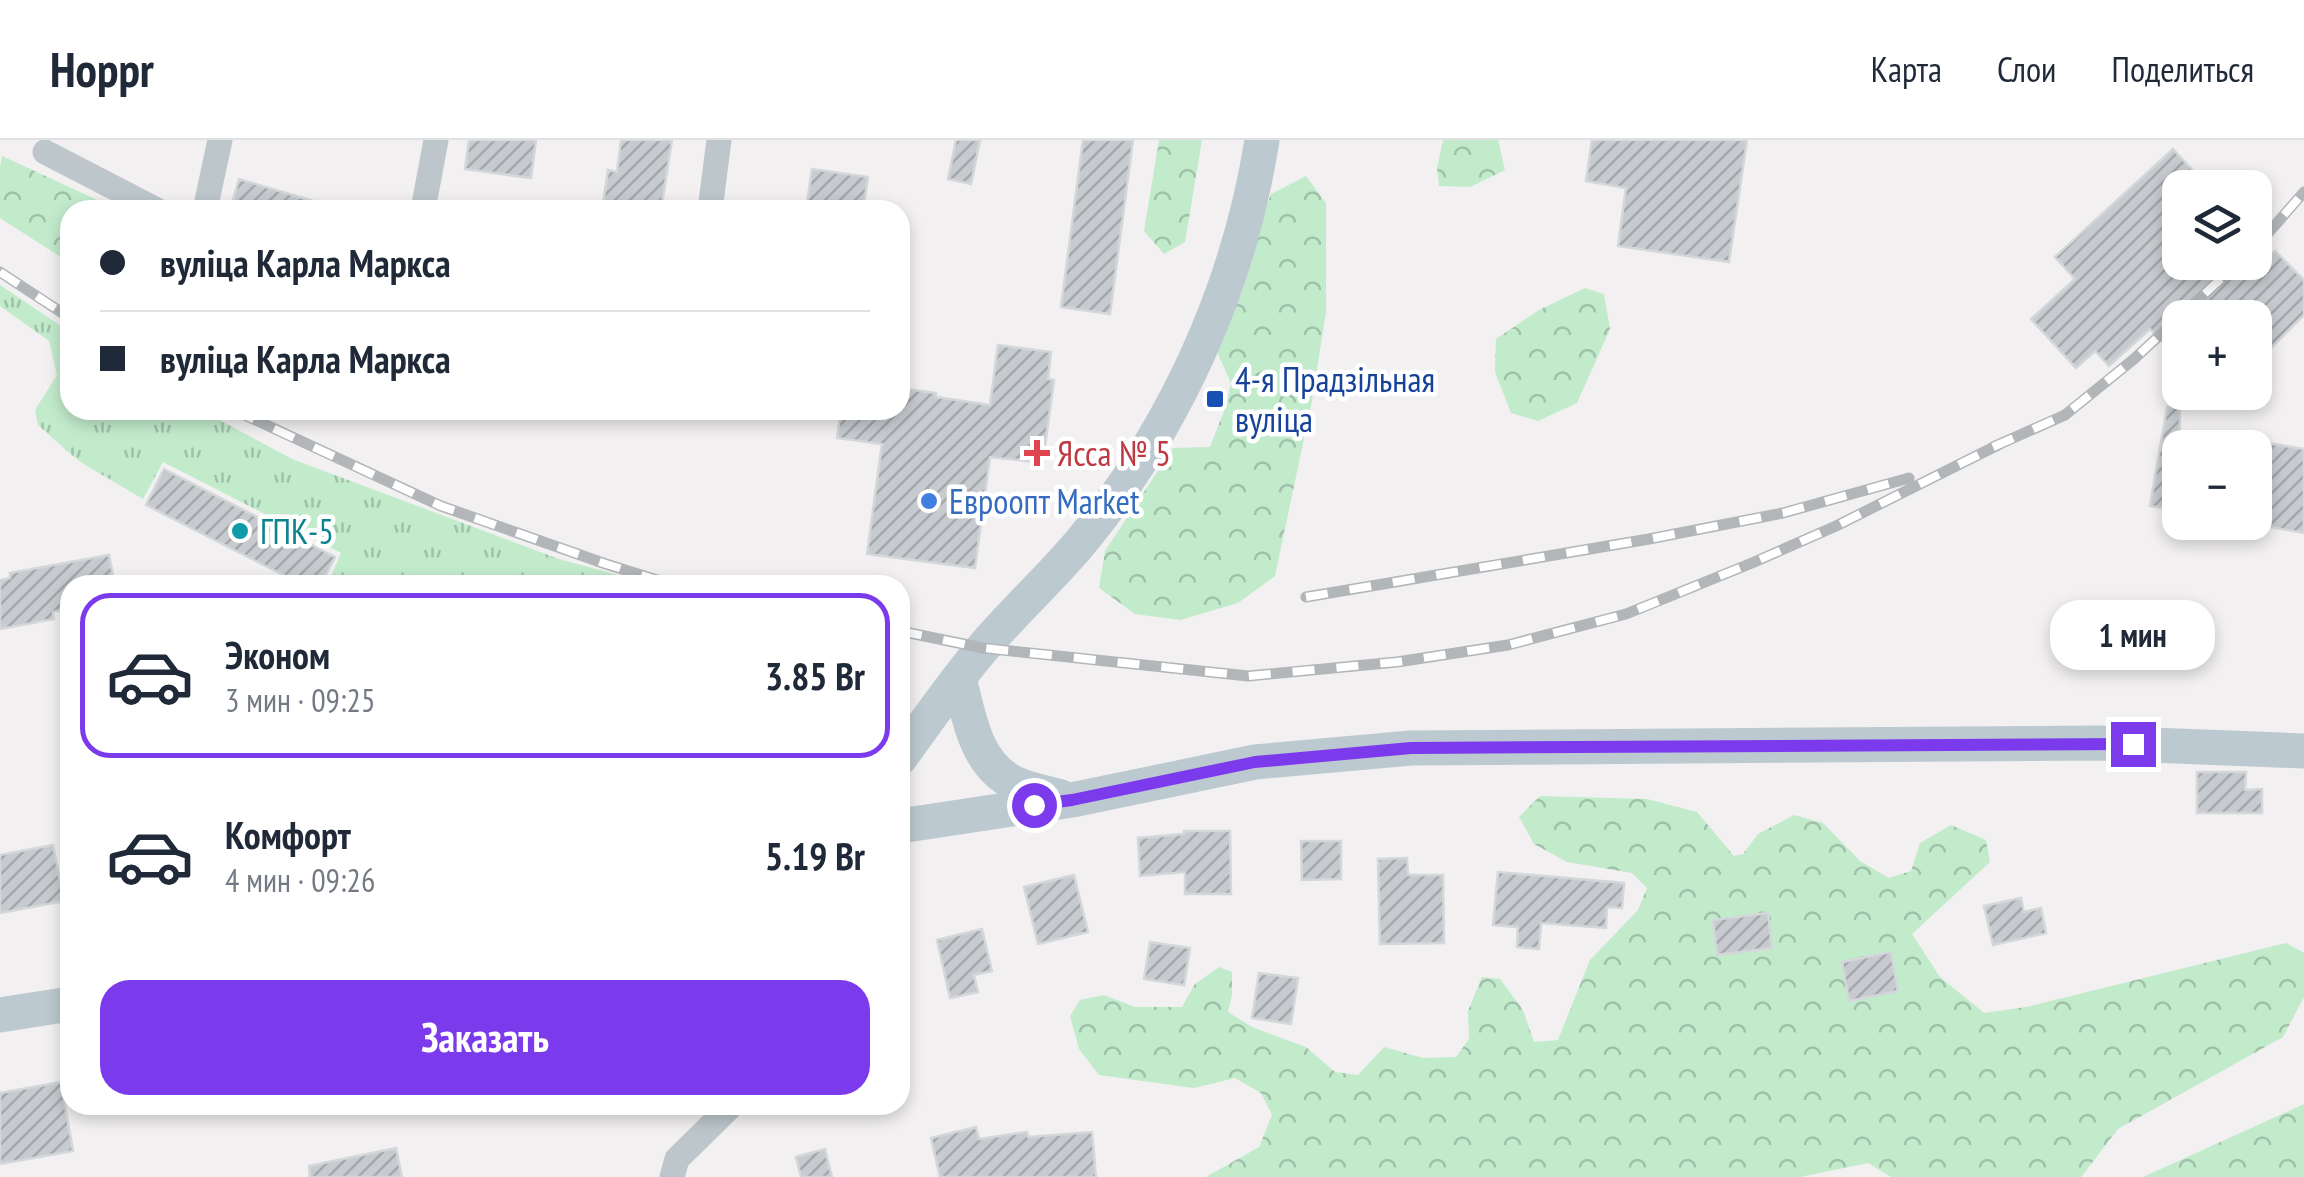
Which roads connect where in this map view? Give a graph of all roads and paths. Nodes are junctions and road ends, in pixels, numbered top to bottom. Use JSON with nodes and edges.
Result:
{"nodes":[{"id":1,"x":220,"y":140,"type":"edge"},
{"id":2,"x":436,"y":140,"type":"edge"},
{"id":3,"x":719,"y":140,"type":"edge"},
{"id":4,"x":1262,"y":140,"type":"edge"},
{"id":5,"x":44,"y":152,"type":"dead end"},
{"id":6,"x":138,"y":200,"type":"edge"},
{"id":7,"x":207,"y":200,"type":"edge"},
{"id":8,"x":425,"y":200,"type":"edge"},
{"id":9,"x":711,"y":200,"type":"edge"},
{"id":10,"x":959,"y":678,"type":"junction"},
{"id":11,"x":910,"y":744,"type":"edge"},
{"id":12,"x":2304,"y":751,"type":"edge"},
{"id":13,"x":1072,"y":800,"type":"junction"},
{"id":14,"x":910,"y":824,"type":"edge"},
{"id":15,"x":60,"y":1006,"type":"edge"},
{"id":16,"x":0,"y":1015,"type":"edge"},
{"id":17,"x":722,"y":1115,"type":"edge"},
{"id":18,"x":672,"y":1177,"type":"edge"}],
"edges":[{"from":1,"to":7,"type":"street"},
{"from":2,"to":8,"type":"street"},
{"from":3,"to":9,"type":"street"},
{"from":4,"to":10,"type":"main road"},
{"from":5,"to":6,"type":"street"},
{"from":10,"to":11,"type":"main road"},
{"from":10,"to":13,"type":"main road"},
{"from":12,"to":13,"type":"main road"},
{"from":13,"to":14,"type":"main road"},
{"from":15,"to":16,"type":"main road"},
{"from":17,"to":18,"type":"street"}]}
